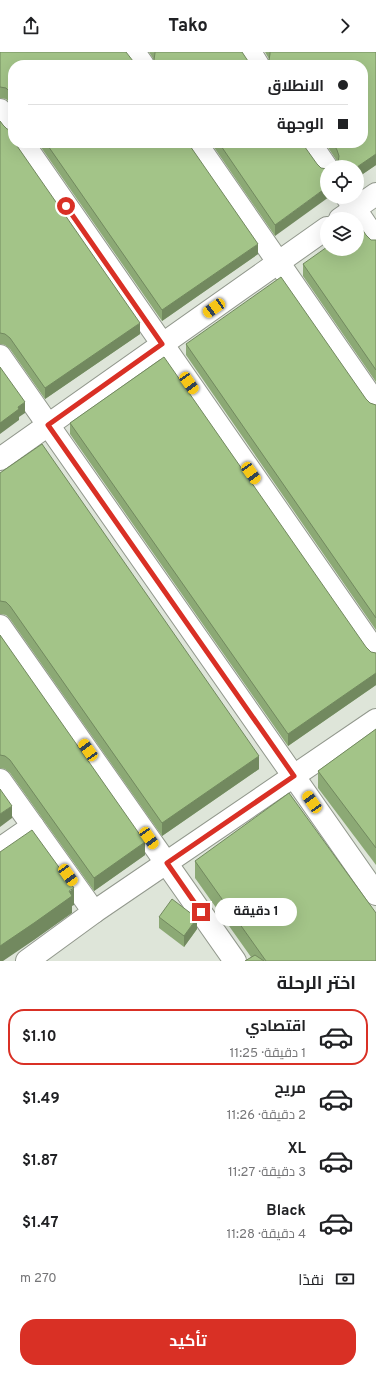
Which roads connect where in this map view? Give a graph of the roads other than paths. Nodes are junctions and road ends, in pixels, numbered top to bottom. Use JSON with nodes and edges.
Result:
{"nodes":[{"id":1,"x":0,"y":110,"type":"edge"},
{"id":2,"x":8,"y":122,"type":"edge"},
{"id":3,"x":26,"y":148,"type":"edge"},
{"id":4,"x":199,"y":148,"type":"edge"},
{"id":5,"x":313,"y":148,"type":"edge"},
{"id":6,"x":322,"y":160,"type":"edge"},
{"id":7,"x":376,"y":194,"type":"edge"},
{"id":8,"x":347,"y":208,"type":"edge"},
{"id":9,"x":320,"y":233,"type":"edge"},
{"id":10,"x":376,"y":240,"type":"edge"},
{"id":11,"x":279,"y":262,"type":"junction"},
{"id":12,"x":162,"y":344,"type":"junction"},
{"id":13,"x":0,"y":356,"type":"edge"},
{"id":14,"x":376,"y":404,"type":"edge"},
{"id":15,"x":48,"y":425,"type":"junction"},
{"id":16,"x":0,"y":459,"type":"edge"},
{"id":17,"x":0,"y":626,"type":"edge"},
{"id":18,"x":376,"y":652,"type":"edge"},
{"id":19,"x":376,"y":720,"type":"edge"},
{"id":20,"x":294,"y":776,"type":"junction"},
{"id":21,"x":0,"y":780,"type":"edge"},
{"id":22,"x":33,"y":826,"type":"junction"},
{"id":23,"x":0,"y":849,"type":"edge"},
{"id":24,"x":167,"y":863,"type":"junction"},
{"id":25,"x":376,"y":894,"type":"edge"},
{"id":26,"x":94,"y":912,"type":"junction"},
{"id":27,"x":26,"y":961,"type":"edge"},
{"id":28,"x":235,"y":961,"type":"edge"}],
"edges":[{"from":1,"to":2,"type":"street"},
{"from":3,"to":12,"type":"street"},
{"from":4,"to":11,"type":"street"},
{"from":5,"to":6,"type":"street"},
{"from":7,"to":8,"type":"street"},
{"from":8,"to":10,"type":"street"},
{"from":9,"to":11,"type":"street"},
{"from":11,"to":12,"type":"street"},
{"from":11,"to":14,"type":"street"},
{"from":12,"to":15,"type":"street"},
{"from":12,"to":18,"type":"street"},
{"from":13,"to":15,"type":"street"},
{"from":15,"to":16,"type":"street"},
{"from":15,"to":20,"type":"street"},
{"from":17,"to":24,"type":"street"},
{"from":19,"to":20,"type":"street"},
{"from":20,"to":24,"type":"street"},
{"from":20,"to":25,"type":"street"},
{"from":21,"to":22,"type":"street"},
{"from":22,"to":23,"type":"street"},
{"from":22,"to":26,"type":"street"},
{"from":24,"to":26,"type":"street"},
{"from":24,"to":28,"type":"street"},
{"from":26,"to":27,"type":"street"}]}
